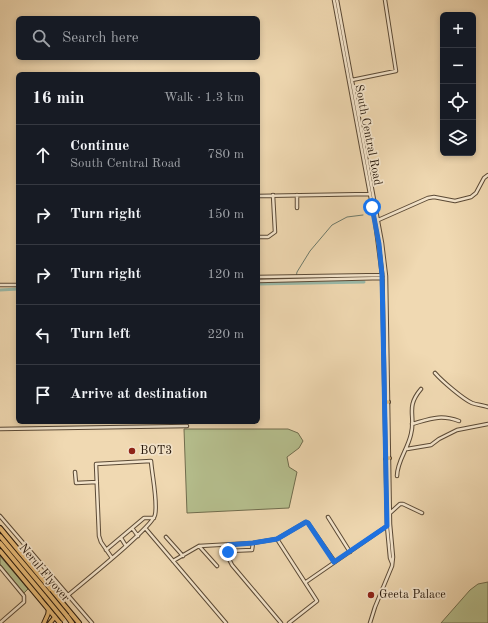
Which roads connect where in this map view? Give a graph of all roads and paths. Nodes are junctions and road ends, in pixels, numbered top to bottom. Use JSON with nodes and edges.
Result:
{"nodes":[{"id":1,"x":334,"y":0,"type":"edge"},
{"id":2,"x":337,"y":0,"type":"edge"},
{"id":3,"x":385,"y":0,"type":"edge"},
{"id":4,"x":350,"y":80,"type":"junction"},
{"id":5,"x":488,"y":175,"type":"edge"},
{"id":6,"x":371,"y":194,"type":"junction"},
{"id":7,"x":273,"y":195,"type":"junction"},
{"id":8,"x":297,"y":195,"type":"junction"},
{"id":9,"x":260,"y":196,"type":"edge"},
{"id":10,"x":297,"y":208,"type":"dead end"},
{"id":11,"x":376,"y":221,"type":"junction"},
{"id":12,"x":260,"y":237,"type":"edge"},
{"id":13,"x":384,"y":276,"type":"junction"},
{"id":14,"x":260,"y":277,"type":"edge"},
{"id":15,"x":299,"y":278,"type":"junction"},
{"id":16,"x":260,"y":281,"type":"edge"},
{"id":17,"x":16,"y":285,"type":"edge"},
{"id":18,"x":0,"y":286,"type":"edge"},
{"id":19,"x":435,"y":373,"type":"dead end"},
{"id":20,"x":420,"y":389,"type":"dead end"},
{"id":21,"x":488,"y":407,"type":"edge"},
{"id":22,"x":459,"y":421,"type":"dead end"},
{"id":23,"x":412,"y":424,"type":"junction"},
{"id":24,"x":488,"y":424,"type":"edge"},
{"id":25,"x":187,"y":426,"type":"dead end"},
{"id":26,"x":0,"y":429,"type":"edge"},
{"id":27,"x":407,"y":449,"type":"junction"},
{"id":28,"x":387,"y":459,"type":"junction"},
{"id":29,"x":75,"y":472,"type":"dead end"},
{"id":30,"x":397,"y":476,"type":"dead end"},
{"id":31,"x":98,"y":482,"type":"junction"},
{"id":32,"x":390,"y":513,"type":"junction"},
{"id":33,"x":422,"y":513,"type":"dead end"},
{"id":34,"x":0,"y":516,"type":"edge"},
{"id":35,"x":328,"y":517,"type":"dead end"},
{"id":36,"x":154,"y":518,"type":"junction"},
{"id":37,"x":390,"y":524,"type":"junction"},
{"id":38,"x":387,"y":526,"type":"junction"},
{"id":39,"x":0,"y":528,"type":"edge"},
{"id":40,"x":132,"y":528,"type":"junction"},
{"id":41,"x":146,"y":529,"type":"junction"},
{"id":42,"x":0,"y":536,"type":"edge"},
{"id":43,"x":138,"y":536,"type":"junction"},
{"id":44,"x":166,"y":537,"type":"dead end"},
{"id":45,"x":121,"y":538,"type":"junction"},
{"id":46,"x":277,"y":539,"type":"junction"},
{"id":47,"x":0,"y":543,"type":"edge"},
{"id":48,"x":253,"y":543,"type":"junction"},
{"id":49,"x":228,"y":545,"type":"junction"},
{"id":50,"x":126,"y":546,"type":"junction"},
{"id":51,"x":199,"y":546,"type":"junction"},
{"id":52,"x":106,"y":550,"type":"junction"},
{"id":53,"x":0,"y":551,"type":"edge"},
{"id":54,"x":228,"y":551,"type":"junction"},
{"id":55,"x":350,"y":552,"type":"junction"},
{"id":56,"x":183,"y":556,"type":"junction"},
{"id":57,"x":112,"y":558,"type":"junction"},
{"id":58,"x":174,"y":561,"type":"junction"},
{"id":59,"x":334,"y":562,"type":"junction"},
{"id":60,"x":217,"y":566,"type":"dead end"},
{"id":61,"x":392,"y":566,"type":"junction"},
{"id":62,"x":0,"y":567,"type":"edge"},
{"id":63,"x":306,"y":582,"type":"junction"},
{"id":64,"x":46,"y":595,"type":"junction"},
{"id":65,"x":68,"y":595,"type":"junction"},
{"id":66,"x":61,"y":602,"type":"junction"},
{"id":67,"x":47,"y":608,"type":"junction"},
{"id":68,"x":54,"y":615,"type":"junction"},
{"id":69,"x":47,"y":616,"type":"joint"},
{"id":70,"x":62,"y":620,"type":"edge"},
{"id":71,"x":1,"y":622,"type":"edge"},
{"id":72,"x":51,"y":622,"type":"edge"},
{"id":73,"x":44,"y":623,"type":"edge"},
{"id":74,"x":66,"y":623,"type":"edge"},
{"id":75,"x":72,"y":623,"type":"edge"},
{"id":76,"x":79,"y":623,"type":"edge"},
{"id":77,"x":92,"y":623,"type":"edge"},
{"id":78,"x":226,"y":623,"type":"edge"},
{"id":79,"x":281,"y":623,"type":"edge"},
{"id":80,"x":289,"y":623,"type":"edge"},
{"id":81,"x":370,"y":623,"type":"edge"}],
"edges":[{"from":1,"to":4,"type":"street","name":"South Central Road"},
{"from":2,"to":4,"type":"street","name":"South Central Road"},
{"from":3,"to":4,"type":"street"},
{"from":4,"to":6,"type":"street","name":"South Central Road"},
{"from":5,"to":11,"type":"street"},
{"from":6,"to":8,"type":"street"},
{"from":6,"to":11,"type":"street","name":"South Central Road"},
{"from":7,"to":8,"type":"street"},
{"from":7,"to":9,"type":"street"},
{"from":7,"to":12,"type":"street"},
{"from":8,"to":10,"type":"street"},
{"from":11,"to":13,"type":"street","name":"South Central Road"},
{"from":13,"to":15,"type":"street"},
{"from":13,"to":28,"type":"street","name":"South Central Road"},
{"from":14,"to":15,"type":"street"},
{"from":15,"to":16,"type":"street"},
{"from":17,"to":18,"type":"street"},
{"from":19,"to":21,"type":"street"},
{"from":20,"to":23,"type":"street"},
{"from":22,"to":23,"type":"street"},
{"from":23,"to":27,"type":"street"},
{"from":24,"to":27,"type":"street"},
{"from":25,"to":26,"type":"street"},
{"from":27,"to":30,"type":"street"},
{"from":28,"to":32,"type":"street","name":"South Central Road"},
{"from":28,"to":38,"type":"street","name":"South Central Road"},
{"from":29,"to":31,"type":"street"},
{"from":31,"to":36,"type":"street"},
{"from":31,"to":52,"type":"street"},
{"from":32,"to":33,"type":"street"},
{"from":32,"to":37,"type":"street","name":"South Central Road"},
{"from":34,"to":65,"type":"street"},
{"from":35,"to":55,"type":"street"},
{"from":36,"to":40,"type":"street"},
{"from":36,"to":41,"type":"street"},
{"from":37,"to":38,"type":"street"},
{"from":37,"to":61,"type":"street","name":"South Central Road"},
{"from":38,"to":55,"type":"street"},
{"from":38,"to":61,"type":"street","name":"South Central Road"},
{"from":39,"to":66,"type":"highway"},
{"from":40,"to":43,"type":"street"},
{"from":40,"to":45,"type":"street"},
{"from":41,"to":43,"type":"street"},
{"from":41,"to":58,"type":"street"},
{"from":42,"to":64,"type":"highway","name":"Nerul Flyover"},
{"from":43,"to":50,"type":"street"},
{"from":44,"to":56,"type":"street"},
{"from":45,"to":50,"type":"street"},
{"from":45,"to":52,"type":"street"},
{"from":46,"to":48,"type":"street"},
{"from":46,"to":59,"type":"street"},
{"from":46,"to":63,"type":"street"},
{"from":47,"to":64,"type":"highway","name":"Nerul Flyover"},
{"from":48,"to":49,"type":"street"},
{"from":48,"to":54,"type":"street"},
{"from":49,"to":51,"type":"street"},
{"from":49,"to":54,"type":"street"},
{"from":50,"to":57,"type":"street"},
{"from":51,"to":56,"type":"street"},
{"from":51,"to":60,"type":"street"},
{"from":52,"to":57,"type":"street"},
{"from":53,"to":67,"type":"highway"},
{"from":54,"to":79,"type":"street"},
{"from":55,"to":59,"type":"street"},
{"from":56,"to":58,"type":"street"},
{"from":57,"to":65,"type":"street"},
{"from":58,"to":78,"type":"street"},
{"from":59,"to":63,"type":"street"},
{"from":61,"to":81,"type":"street"},
{"from":62,"to":71,"type":"street"},
{"from":63,"to":80,"type":"street"},
{"from":64,"to":70,"type":"highway","name":"Nerul Flyover","bridge":true},
{"from":65,"to":66,"type":"street"},
{"from":65,"to":77,"type":"street"},
{"from":66,"to":67,"type":"main road"},
{"from":66,"to":68,"type":"main road"},
{"from":66,"to":76,"type":"highway"},
{"from":67,"to":68,"type":"highway"},
{"from":67,"to":69,"type":"highway"},
{"from":68,"to":70,"type":"highway"},
{"from":68,"to":72,"type":"main road"},
{"from":69,"to":73,"type":"main road"},
{"from":70,"to":72,"type":"main road"},
{"from":70,"to":74,"type":"highway","name":"Nerul Flyover"},
{"from":70,"to":75,"type":"highway","name":"Nerul Flyover"}]}
